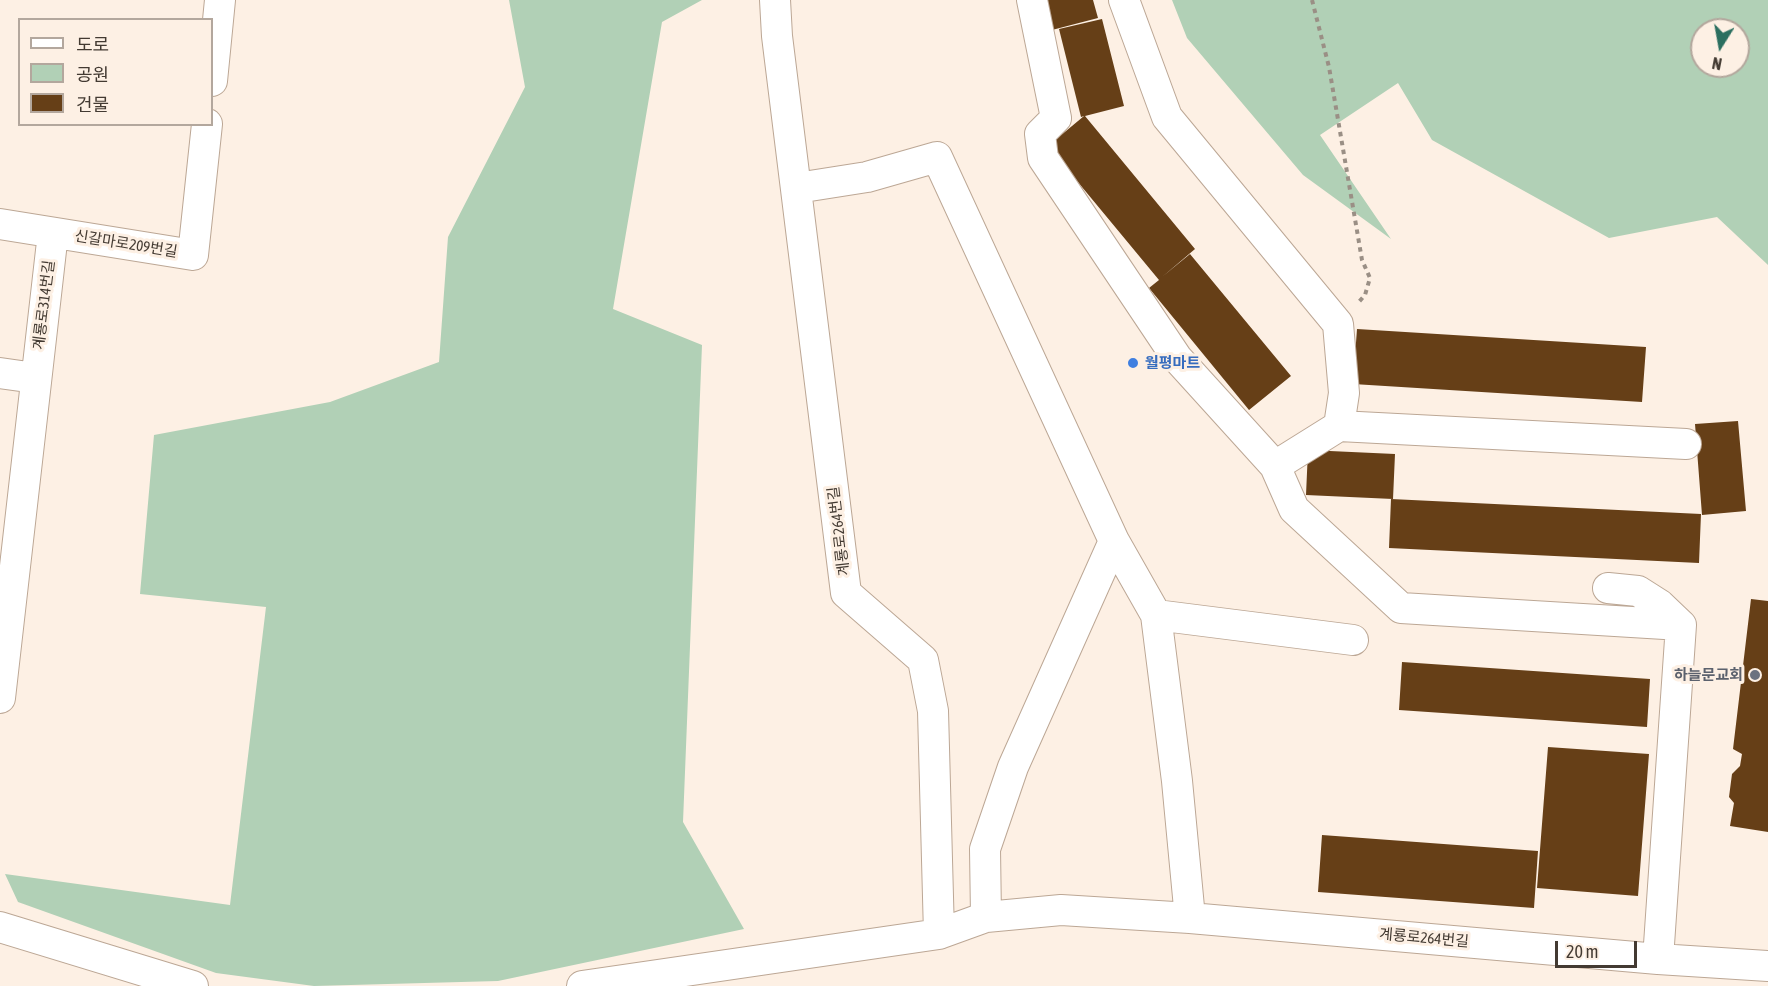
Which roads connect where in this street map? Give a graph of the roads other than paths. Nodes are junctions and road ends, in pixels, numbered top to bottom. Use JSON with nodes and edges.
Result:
{"nodes":[{"id":1,"x":220,"y":0,"type":"edge"},
{"id":2,"x":775,"y":0,"type":"edge"},
{"id":3,"x":1032,"y":0,"type":"edge"},
{"id":4,"x":1124,"y":0,"type":"edge"},
{"id":5,"x":213,"y":71,"type":"edge"},
{"id":6,"x":207,"y":126,"type":"edge"},
{"id":7,"x":797,"y":188,"type":"junction"},
{"id":8,"x":0,"y":224,"type":"edge"},
{"id":9,"x":53,"y":233,"type":"junction"},
{"id":10,"x":0,"y":373,"type":"edge"},
{"id":11,"x":35,"y":378,"type":"junction"},
{"id":12,"x":1339,"y":426,"type":"junction"},
{"id":13,"x":1686,"y":444,"type":"dead end"},
{"id":14,"x":1275,"y":466,"type":"junction"},
{"id":15,"x":10,"y":502,"type":"edge"},
{"id":16,"x":1114,"y":541,"type":"junction"},
{"id":17,"x":1608,"y":588,"type":"dead end"},
{"id":18,"x":1156,"y":615,"type":"junction"},
{"id":19,"x":1680,"y":625,"type":"junction"},
{"id":20,"x":1353,"y":640,"type":"dead end"},
{"id":21,"x":0,"y":698,"type":"edge"},
{"id":22,"x":986,"y":917,"type":"junction"},
{"id":23,"x":1190,"y":918,"type":"junction"},
{"id":24,"x":0,"y":927,"type":"edge"},
{"id":25,"x":939,"y":934,"type":"junction"},
{"id":26,"x":1658,"y":959,"type":"junction"},
{"id":27,"x":1768,"y":966,"type":"edge"},
{"id":28,"x":1693,"y":974,"type":"edge"},
{"id":29,"x":194,"y":986,"type":"edge"},
{"id":30,"x":582,"y":986,"type":"edge"}],
"edges":[{"from":1,"to":5,"type":"street"},
{"from":2,"to":7,"type":"street","name":"계룡로264번길"},
{"from":3,"to":14,"type":"street"},
{"from":4,"to":12,"type":"street"},
{"from":6,"to":9,"type":"street","name":"신갈마로209번길"},
{"from":7,"to":16,"type":"street"},
{"from":7,"to":25,"type":"street","name":"계룡로264번길"},
{"from":8,"to":9,"type":"street","name":"신갈마로209번길"},
{"from":9,"to":11,"type":"street","name":"계룡로314번길"},
{"from":10,"to":11,"type":"street"},
{"from":11,"to":15,"type":"street","name":"계룡로314번길"},
{"from":12,"to":13,"type":"street"},
{"from":12,"to":14,"type":"street"},
{"from":14,"to":19,"type":"street"},
{"from":15,"to":21,"type":"street","name":"계룡로314번길"},
{"from":16,"to":18,"type":"street"},
{"from":16,"to":22,"type":"street"},
{"from":17,"to":19,"type":"street"},
{"from":18,"to":20,"type":"street"},
{"from":18,"to":23,"type":"street"},
{"from":19,"to":26,"type":"street"},
{"from":22,"to":23,"type":"street","name":"계룡로264번길"},
{"from":22,"to":25,"type":"street","name":"계룡로264번길"},
{"from":23,"to":26,"type":"street","name":"계룡로264번길"},
{"from":24,"to":29,"type":"street"},
{"from":25,"to":30,"type":"street"},
{"from":26,"to":28,"type":"street","name":"계룡로264번길"},
{"from":27,"to":28,"type":"street","name":"계룡로264번길"}]}
